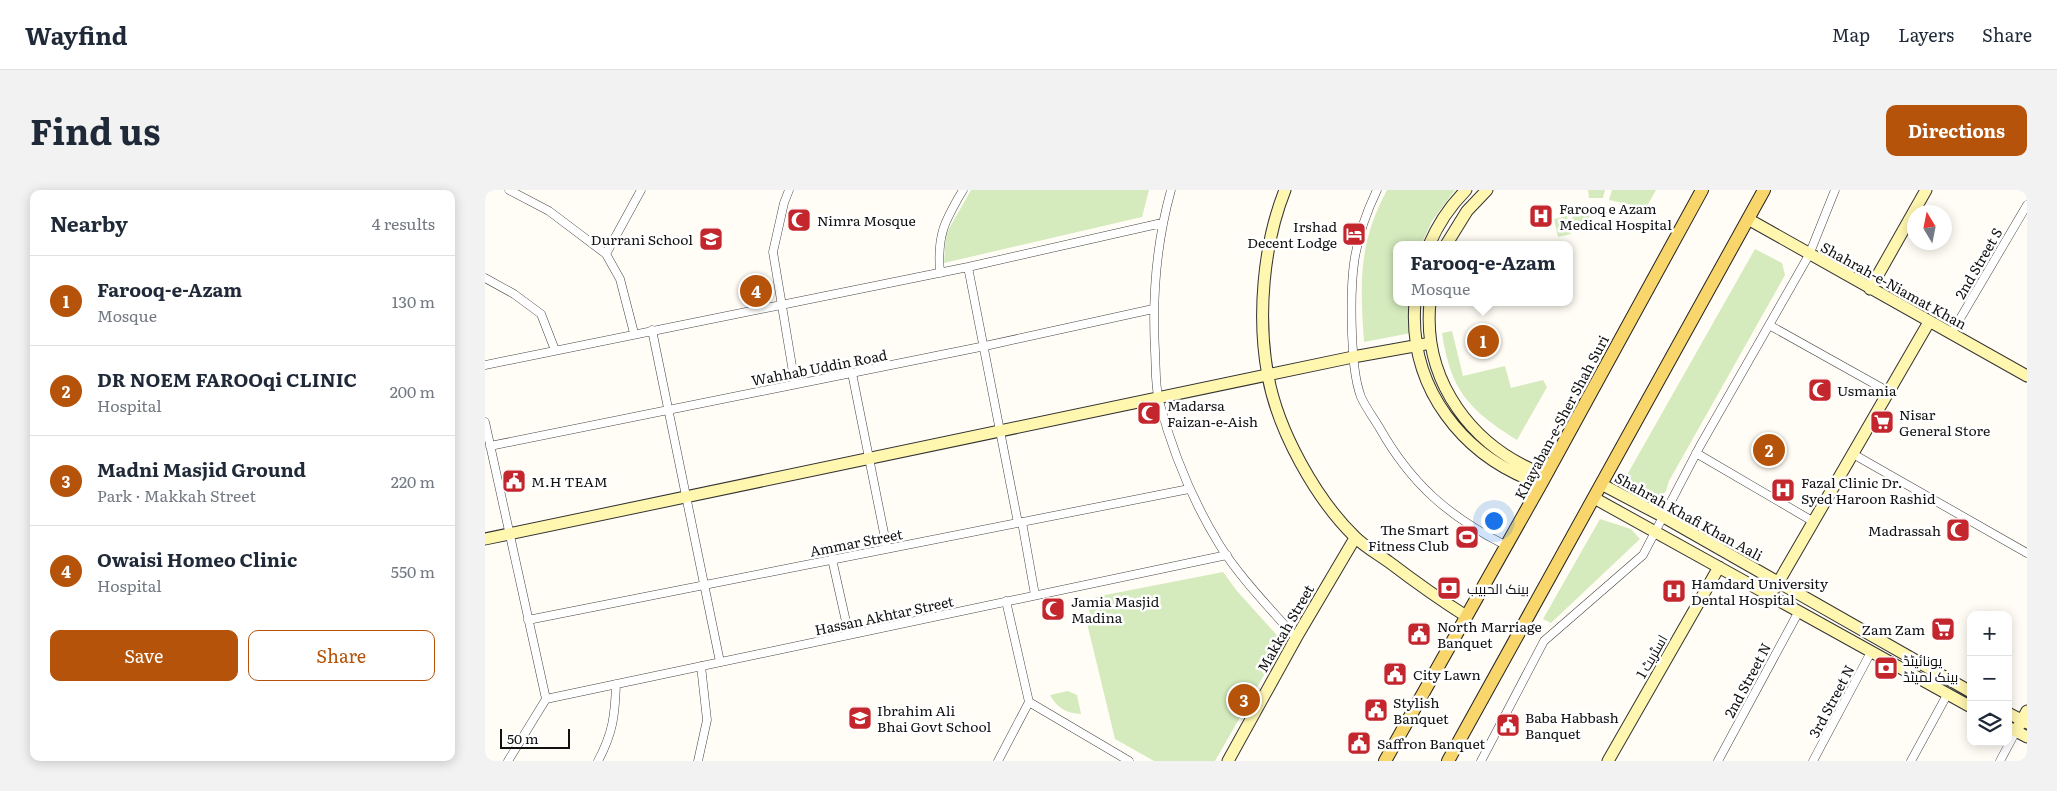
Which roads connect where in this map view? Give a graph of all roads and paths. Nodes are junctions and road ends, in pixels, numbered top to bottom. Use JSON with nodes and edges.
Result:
{"nodes":[{"id":1,"x":509,"y":190,"type":"edge"},
{"id":2,"x":641,"y":190,"type":"edge"},
{"id":3,"x":789,"y":190,"type":"edge"},
{"id":4,"x":963,"y":190,"type":"edge"},
{"id":5,"x":1171,"y":190,"type":"edge"},
{"id":6,"x":1285,"y":190,"type":"edge"},
{"id":7,"x":1377,"y":190,"type":"edge"},
{"id":8,"x":1466,"y":190,"type":"edge"},
{"id":9,"x":1487,"y":190,"type":"edge"},
{"id":10,"x":1702,"y":190,"type":"edge"},
{"id":11,"x":1764,"y":190,"type":"edge"},
{"id":12,"x":1835,"y":190,"type":"edge"},
{"id":13,"x":1925,"y":190,"type":"edge"},
{"id":14,"x":2027,"y":205,"type":"edge"},
{"id":15,"x":1748,"y":219,"type":"junction"},
{"id":16,"x":1162,"y":223,"type":"junction"},
{"id":17,"x":1431,"y":241,"type":"edge"},
{"id":18,"x":1448,"y":241,"type":"edge"},
{"id":19,"x":605,"y":254,"type":"junction"},
{"id":20,"x":1809,"y":254,"type":"junction"},
{"id":21,"x":968,"y":267,"type":"junction"},
{"id":22,"x":940,"y":273,"type":"junction"},
{"id":23,"x":485,"y":278,"type":"edge"},
{"id":24,"x":1871,"y":289,"type":"junction"},
{"id":25,"x":781,"y":304,"type":"junction"},
{"id":26,"x":1415,"y":306,"type":"edge"},
{"id":27,"x":1430,"y":306,"type":"edge"},
{"id":28,"x":1153,"y":309,"type":"junction"},
{"id":29,"x":1929,"y":322,"type":"junction"},
{"id":30,"x":1769,"y":325,"type":"junction"},
{"id":31,"x":653,"y":330,"type":"junction"},
{"id":32,"x":634,"y":333,"type":"junction"},
{"id":33,"x":1951,"y":334,"type":"junction"},
{"id":34,"x":1431,"y":343,"type":"junction"},
{"id":35,"x":985,"y":346,"type":"junction"},
{"id":36,"x":1417,"y":346,"type":"junction"},
{"id":37,"x":555,"y":350,"type":"junction"},
{"id":38,"x":1353,"y":357,"type":"junction"},
{"id":39,"x":485,"y":365,"type":"edge"},
{"id":40,"x":852,"y":373,"type":"junction"},
{"id":41,"x":2027,"y":375,"type":"edge"},
{"id":42,"x":1268,"y":377,"type":"junction"},
{"id":43,"x":795,"y":384,"type":"junction"},
{"id":44,"x":1889,"y":392,"type":"junction"},
{"id":45,"x":1159,"y":399,"type":"junction"},
{"id":46,"x":667,"y":410,"type":"junction"},
{"id":47,"x":485,"y":422,"type":"edge"},
{"id":48,"x":1002,"y":432,"type":"junction"},
{"id":49,"x":490,"y":446,"type":"junction"},
{"id":50,"x":1696,"y":453,"type":"junction"},
{"id":51,"x":1853,"y":454,"type":"junction"},
{"id":52,"x":869,"y":459,"type":"junction"},
{"id":53,"x":1543,"y":480,"type":"junction"},
{"id":54,"x":1601,"y":484,"type":"junction"},
{"id":55,"x":1189,"y":489,"type":"junction"},
{"id":56,"x":686,"y":497,"type":"junction"},
{"id":57,"x":1594,"y":498,"type":"junction"},
{"id":58,"x":1662,"y":516,"type":"junction"},
{"id":59,"x":1020,"y":522,"type":"junction"},
{"id":60,"x":1814,"y":522,"type":"junction"},
{"id":61,"x":1655,"y":531,"type":"junction"},
{"id":62,"x":509,"y":534,"type":"junction"},
{"id":63,"x":1355,"y":538,"type":"junction"},
{"id":64,"x":485,"y":540,"type":"edge"},
{"id":65,"x":1507,"y":546,"type":"junction"},
{"id":66,"x":887,"y":548,"type":"junction"},
{"id":67,"x":2027,"y":553,"type":"edge"},
{"id":68,"x":1227,"y":554,"type":"junction"},
{"id":69,"x":832,"y":559,"type":"junction"},
{"id":70,"x":1719,"y":566,"type":"junction"},
{"id":71,"x":1778,"y":583,"type":"junction"},
{"id":72,"x":703,"y":585,"type":"junction"},
{"id":73,"x":1035,"y":595,"type":"junction"},
{"id":74,"x":1770,"y":595,"type":"junction"},
{"id":75,"x":1006,"y":601,"type":"junction"},
{"id":76,"x":1799,"y":611,"type":"junction"},
{"id":77,"x":1466,"y":616,"type":"junction"},
{"id":78,"x":528,"y":620,"type":"junction"},
{"id":79,"x":849,"y":635,"type":"junction"},
{"id":80,"x":1296,"y":638,"type":"junction"},
{"id":81,"x":1871,"y":652,"type":"junction"},
{"id":82,"x":721,"y":662,"type":"junction"},
{"id":83,"x":701,"y":666,"type":"junction"},
{"id":84,"x":616,"y":684,"type":"junction"},
{"id":85,"x":1967,"y":690,"type":"edge"},
{"id":86,"x":1947,"y":695,"type":"junction"},
{"id":87,"x":546,"y":699,"type":"junction"},
{"id":88,"x":1029,"y":702,"type":"junction"},
{"id":89,"x":1967,"y":705,"type":"edge"},
{"id":90,"x":2012,"y":714,"type":"edge"},
{"id":91,"x":2025,"y":718,"type":"edge"},
{"id":92,"x":2012,"y":729,"type":"edge"},
{"id":93,"x":2027,"y":737,"type":"edge"},
{"id":94,"x":2006,"y":746,"type":"edge"},
{"id":95,"x":508,"y":761,"type":"edge"},
{"id":96,"x":598,"y":761,"type":"edge"},
{"id":97,"x":699,"y":761,"type":"edge"},
{"id":98,"x":997,"y":761,"type":"edge"},
{"id":99,"x":1129,"y":761,"type":"edge"},
{"id":100,"x":1228,"y":761,"type":"edge"},
{"id":101,"x":1385,"y":761,"type":"edge"},
{"id":102,"x":1448,"y":761,"type":"edge"},
{"id":103,"x":1481,"y":761,"type":"edge"},
{"id":104,"x":1608,"y":761,"type":"edge"},
{"id":105,"x":1718,"y":761,"type":"edge"},
{"id":106,"x":1813,"y":761,"type":"edge"},
{"id":107,"x":1911,"y":761,"type":"edge"},
{"id":108,"x":2000,"y":761,"type":"edge"}],
"edges":[{"from":1,"to":19,"type":"street"},
{"from":2,"to":19,"type":"street"},
{"from":3,"to":25,"type":"street"},
{"from":4,"to":22,"type":"street"},
{"from":5,"to":16,"type":"street"},
{"from":6,"to":42,"type":"street"},
{"from":7,"to":38,"type":"street"},
{"from":8,"to":17,"type":"street"},
{"from":9,"to":18,"type":"street"},
{"from":10,"to":53,"type":"main road","name":"Khayaban-e-Sher Shah Suri"},
{"from":11,"to":15,"type":"main road"},
{"from":12,"to":20,"type":"street"},
{"from":13,"to":24,"type":"street"},
{"from":14,"to":33,"type":"street","name":"2nd Street S"},
{"from":15,"to":20,"type":"street","name":"Shahrah-e-Niamat Khan"},
{"from":15,"to":54,"type":"main road"},
{"from":16,"to":21,"type":"street"},
{"from":16,"to":28,"type":"street"},
{"from":19,"to":32,"type":"street"},
{"from":20,"to":24,"type":"street","name":"Shahrah-e-Niamat Khan"},
{"from":20,"to":30,"type":"street"},
{"from":21,"to":22,"type":"street"},
{"from":21,"to":35,"type":"street"},
{"from":22,"to":25,"type":"street"},
{"from":23,"to":37,"type":"street"},
{"from":24,"to":29,"type":"street","name":"Shahrah-e-Niamat Khan"},
{"from":25,"to":31,"type":"street"},
{"from":25,"to":43,"type":"street"},
{"from":26,"to":36,"type":"street"},
{"from":27,"to":34,"type":"street"},
{"from":28,"to":35,"type":"street","name":"Wahhab Uddin Road"},
{"from":28,"to":45,"type":"street"},
{"from":29,"to":33,"type":"street","name":"Shahrah-e-Niamat Khan"},
{"from":29,"to":44,"type":"street"},
{"from":30,"to":44,"type":"street"},
{"from":30,"to":50,"type":"street"},
{"from":31,"to":32,"type":"street"},
{"from":31,"to":46,"type":"street"},
{"from":32,"to":37,"type":"street"},
{"from":33,"to":41,"type":"street","name":"Shahrah-e-Niamat Khan"},
{"from":34,"to":36,"type":"street"},
{"from":34,"to":53,"type":"street"},
{"from":35,"to":40,"type":"street","name":"Wahhab Uddin Road"},
{"from":35,"to":48,"type":"street"},
{"from":36,"to":38,"type":"street"},
{"from":36,"to":53,"type":"street"},
{"from":37,"to":39,"type":"street"},
{"from":38,"to":42,"type":"street"},
{"from":38,"to":65,"type":"street"},
{"from":40,"to":43,"type":"street","name":"Wahhab Uddin Road"},
{"from":40,"to":52,"type":"street"},
{"from":42,"to":45,"type":"street"},
{"from":42,"to":63,"type":"street"},
{"from":43,"to":46,"type":"street","name":"Wahhab Uddin Road"},
{"from":44,"to":51,"type":"street"},
{"from":45,"to":48,"type":"street"},
{"from":45,"to":55,"type":"street"},
{"from":46,"to":49,"type":"street","name":"Wahhab Uddin Road"},
{"from":46,"to":56,"type":"street"},
{"from":47,"to":49,"type":"street"},
{"from":48,"to":52,"type":"street"},
{"from":48,"to":59,"type":"street"},
{"from":49,"to":62,"type":"street"},
{"from":50,"to":58,"type":"street"},
{"from":50,"to":60,"type":"street"},
{"from":51,"to":60,"type":"street"},
{"from":51,"to":67,"type":"street"},
{"from":52,"to":56,"type":"street"},
{"from":52,"to":66,"type":"street"},
{"from":53,"to":65,"type":"main road","name":"Khayaban-e-Sher Shah Suri"},
{"from":54,"to":57,"type":"main road"},
{"from":54,"to":58,"type":"street","name":"Shahrah Khafi Khan Aali"},
{"from":55,"to":59,"type":"street","name":"Ammar Street"},
{"from":55,"to":68,"type":"street"},
{"from":56,"to":62,"type":"street"},
{"from":56,"to":72,"type":"street"},
{"from":57,"to":61,"type":"street"},
{"from":57,"to":102,"type":"main road"},
{"from":58,"to":61,"type":"street"},
{"from":58,"to":71,"type":"street","name":"Shahrah Khafi Khan Aali"},
{"from":59,"to":66,"type":"street","name":"Ammar Street"},
{"from":59,"to":73,"type":"street"},
{"from":60,"to":71,"type":"street"},
{"from":61,"to":70,"type":"street"},
{"from":61,"to":103,"type":"street"},
{"from":62,"to":64,"type":"street"},
{"from":62,"to":78,"type":"street"},
{"from":63,"to":77,"type":"street"},
{"from":63,"to":80,"type":"street","name":"Makkah Street"},
{"from":65,"to":77,"type":"main road","name":"Khayaban-e-Sher Shah Suri"},
{"from":66,"to":69,"type":"street","name":"Ammar Street"},
{"from":68,"to":73,"type":"street","name":"Hassan Akhtar Street"},
{"from":68,"to":80,"type":"street"},
{"from":69,"to":72,"type":"street","name":"Ammar Street"},
{"from":69,"to":79,"type":"street"},
{"from":70,"to":74,"type":"street"},
{"from":70,"to":104,"type":"street","name":"اسٹریٹ 1"},
{"from":71,"to":74,"type":"street"},
{"from":71,"to":85,"type":"street","name":"Shahrah Khafi Khan Aali"},
{"from":72,"to":78,"type":"street","name":"Ammar Street"},
{"from":72,"to":82,"type":"street"},
{"from":73,"to":75,"type":"street","name":"Hassan Akhtar Street"},
{"from":74,"to":76,"type":"street"},
{"from":75,"to":79,"type":"street","name":"Hassan Akhtar Street"},
{"from":75,"to":88,"type":"street"},
{"from":76,"to":81,"type":"street"},
{"from":76,"to":105,"type":"street","name":"2nd Street N"},
{"from":77,"to":101,"type":"main road","name":"Khayaban-e-Sher Shah Suri"},
{"from":78,"to":87,"type":"street"},
{"from":79,"to":82,"type":"street","name":"Hassan Akhtar Street"},
{"from":80,"to":100,"type":"street","name":"Makkah Street"},
{"from":81,"to":86,"type":"street"},
{"from":81,"to":106,"type":"street","name":"3rd Street N"},
{"from":82,"to":83,"type":"street","name":"Hassan Akhtar Street"},
{"from":83,"to":84,"type":"street","name":"Hassan Akhtar Street"},
{"from":83,"to":97,"type":"street"},
{"from":84,"to":87,"type":"street","name":"Hassan Akhtar Street"},
{"from":84,"to":96,"type":"street"},
{"from":86,"to":89,"type":"street"},
{"from":86,"to":107,"type":"street"},
{"from":87,"to":95,"type":"street"},
{"from":88,"to":98,"type":"street"},
{"from":88,"to":99,"type":"street"},
{"from":90,"to":91,"type":"street"},
{"from":91,"to":92,"type":"street"},
{"from":92,"to":93,"type":"street"},
{"from":94,"to":108,"type":"street"}]}
